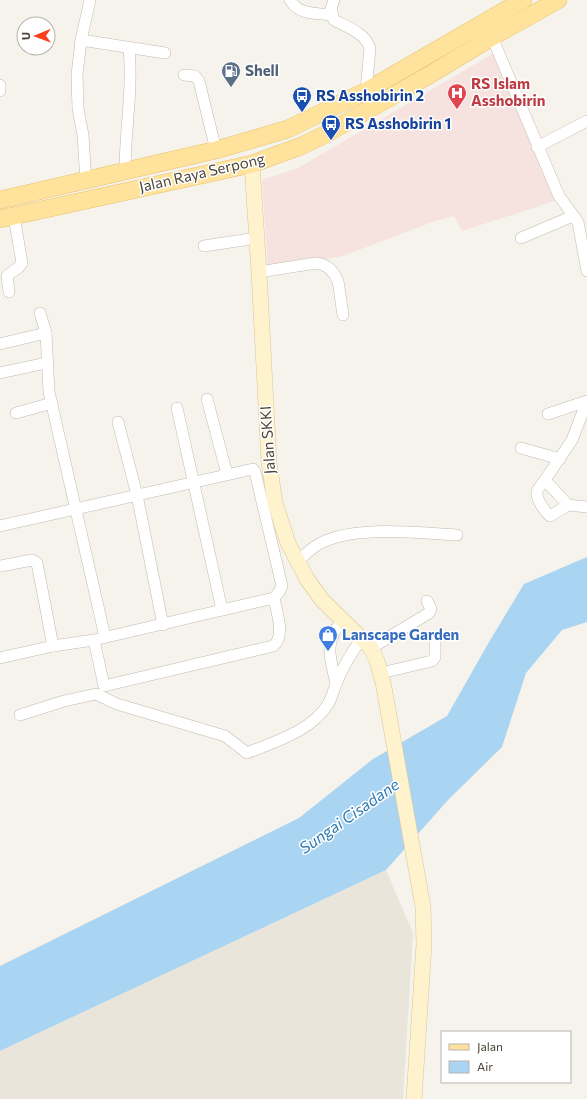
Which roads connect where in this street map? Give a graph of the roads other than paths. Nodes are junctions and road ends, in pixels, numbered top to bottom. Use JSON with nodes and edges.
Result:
{"nodes":[{"id":1,"x":90,"y":0,"type":"edge"},
{"id":2,"x":290,"y":0,"type":"edge"},
{"id":3,"x":334,"y":0,"type":"edge"},
{"id":4,"x":523,"y":0,"type":"edge"},
{"id":5,"x":558,"y":0,"type":"edge"},
{"id":6,"x":505,"y":4,"type":"edge"},
{"id":7,"x":331,"y":15,"type":"junction"},
{"id":8,"x":492,"y":37,"type":"junction"},
{"id":9,"x":81,"y":40,"type":"junction"},
{"id":10,"x":129,"y":49,"type":"junction"},
{"id":11,"x":165,"y":53,"type":"dead end"},
{"id":12,"x":184,"y":75,"type":"dead end"},
{"id":13,"x":384,"y":81,"type":"junction"},
{"id":14,"x":0,"y":85,"type":"edge"},
{"id":15,"x":0,"y":91,"type":"edge"},
{"id":16,"x":366,"y":91,"type":"junction"},
{"id":17,"x":390,"y":98,"type":"junction"},
{"id":18,"x":587,"y":120,"type":"edge"},
{"id":19,"x":537,"y":146,"type":"junction"},
{"id":20,"x":216,"y":150,"type":"junction"},
{"id":21,"x":252,"y":164,"type":"junction"},
{"id":22,"x":125,"y":172,"type":"junction"},
{"id":23,"x":86,"y":182,"type":"junction"},
{"id":24,"x":1,"y":197,"type":"edge"},
{"id":25,"x":7,"y":218,"type":"edge"},
{"id":26,"x":580,"y":218,"type":"edge"},
{"id":27,"x":257,"y":238,"type":"junction"},
{"id":28,"x":521,"y":238,"type":"dead end"},
{"id":29,"x":204,"y":246,"type":"dead end"},
{"id":30,"x":587,"y":271,"type":"edge"},
{"id":31,"x":259,"y":272,"type":"junction"},
{"id":32,"x":9,"y":292,"type":"dead end"},
{"id":33,"x":40,"y":313,"type":"dead end"},
{"id":34,"x":343,"y":315,"type":"dead end"},
{"id":35,"x":46,"y":333,"type":"junction"},
{"id":36,"x":0,"y":344,"type":"edge"},
{"id":37,"x":46,"y":363,"type":"junction"},
{"id":38,"x":0,"y":373,"type":"edge"},
{"id":39,"x":208,"y":399,"type":"dead end"},
{"id":40,"x":587,"y":401,"type":"edge"},
{"id":41,"x":52,"y":403,"type":"junction"},
{"id":42,"x":177,"y":408,"type":"dead end"},
{"id":43,"x":16,"y":413,"type":"dead end"},
{"id":44,"x":548,"y":414,"type":"dead end"},
{"id":45,"x":118,"y":422,"type":"dead end"},
{"id":46,"x":521,"y":448,"type":"dead end"},
{"id":47,"x":560,"y":459,"type":"junction"},
{"id":48,"x":227,"y":474,"type":"junction"},
{"id":49,"x":545,"y":480,"type":"junction"},
{"id":50,"x":193,"y":482,"type":"junction"},
{"id":51,"x":137,"y":495,"type":"junction"},
{"id":52,"x":568,"y":505,"type":"junction"},
{"id":53,"x":587,"y":506,"type":"edge"},
{"id":54,"x":75,"y":509,"type":"junction"},
{"id":55,"x":0,"y":526,"type":"edge"},
{"id":56,"x":457,"y":535,"type":"dead end"},
{"id":57,"x":297,"y":562,"type":"junction"},
{"id":58,"x":0,"y":566,"type":"edge"},
{"id":59,"x":274,"y":598,"type":"junction"},
{"id":60,"x":427,"y":601,"type":"dead end"},
{"id":61,"x":222,"y":610,"type":"junction"},
{"id":62,"x":344,"y":620,"type":"junction"},
{"id":63,"x":163,"y":625,"type":"junction"},
{"id":64,"x":99,"y":638,"type":"junction"},
{"id":65,"x":435,"y":642,"type":"dead end"},
{"id":66,"x":367,"y":643,"type":"junction"},
{"id":67,"x":53,"y":646,"type":"junction"},
{"id":68,"x":0,"y":658,"type":"edge"},
{"id":69,"x":382,"y":678,"type":"junction"},
{"id":70,"x":336,"y":683,"type":"junction"},
{"id":71,"x":20,"y":715,"type":"dead end"},
{"id":72,"x":414,"y":1099,"type":"edge"}],
"edges":[{"from":1,"to":9,"type":"street"},
{"from":2,"to":7,"type":"street"},
{"from":3,"to":7,"type":"street"},
{"from":4,"to":6,"type":"main road","name":"Jalan Raya Serpong"},
{"from":5,"to":8,"type":"main road","name":"Jalan Raya Serpong"},
{"from":6,"to":13,"type":"main road","name":"Jalan Raya Serpong"},
{"from":7,"to":16,"type":"street"},
{"from":8,"to":17,"type":"main road","name":"Jalan Raya Serpong"},
{"from":8,"to":19,"type":"street"},
{"from":9,"to":10,"type":"street"},
{"from":9,"to":23,"type":"street"},
{"from":10,"to":11,"type":"street"},
{"from":10,"to":22,"type":"street"},
{"from":12,"to":20,"type":"street"},
{"from":13,"to":16,"type":"main road","name":"Jalan Raya Serpong"},
{"from":13,"to":17,"type":"main road"},
{"from":14,"to":15,"type":"street"},
{"from":16,"to":20,"type":"main road","name":"Jalan Raya Serpong"},
{"from":17,"to":21,"type":"main road","name":"Jalan Raya Serpong"},
{"from":18,"to":19,"type":"street"},
{"from":19,"to":26,"type":"street"},
{"from":20,"to":22,"type":"main road","name":"Jalan Raya Serpong"},
{"from":21,"to":25,"type":"main road","name":"Jalan Raya Serpong"},
{"from":21,"to":27,"type":"main road","name":"Jalan SKKI"},
{"from":22,"to":23,"type":"main road","name":"Jalan Raya Serpong"},
{"from":23,"to":24,"type":"main road","name":"Jalan Raya Serpong"},
{"from":25,"to":32,"type":"street"},
{"from":26,"to":28,"type":"street"},
{"from":26,"to":30,"type":"street"},
{"from":27,"to":29,"type":"street"},
{"from":27,"to":31,"type":"main road","name":"Jalan SKKI"},
{"from":31,"to":34,"type":"street"},
{"from":31,"to":57,"type":"main road","name":"Jalan SKKI"},
{"from":33,"to":35,"type":"street"},
{"from":35,"to":36,"type":"street"},
{"from":35,"to":37,"type":"street"},
{"from":37,"to":38,"type":"street"},
{"from":37,"to":41,"type":"street"},
{"from":39,"to":48,"type":"street"},
{"from":40,"to":44,"type":"street"},
{"from":40,"to":47,"type":"street"},
{"from":41,"to":43,"type":"street"},
{"from":41,"to":54,"type":"street"},
{"from":42,"to":50,"type":"street"},
{"from":45,"to":51,"type":"street"},
{"from":46,"to":47,"type":"street"},
{"from":47,"to":49,"type":"street"},
{"from":48,"to":50,"type":"street"},
{"from":48,"to":59,"type":"street"},
{"from":49,"to":52,"type":"street"},
{"from":49,"to":52,"type":"street"},
{"from":50,"to":51,"type":"street"},
{"from":50,"to":61,"type":"street"},
{"from":51,"to":54,"type":"street"},
{"from":51,"to":63,"type":"street"},
{"from":52,"to":53,"type":"street"},
{"from":54,"to":55,"type":"street"},
{"from":54,"to":64,"type":"street"},
{"from":56,"to":57,"type":"street"},
{"from":57,"to":62,"type":"main road","name":"Jalan SKKI"},
{"from":58,"to":67,"type":"street"},
{"from":59,"to":61,"type":"street"},
{"from":59,"to":64,"type":"street"},
{"from":60,"to":66,"type":"street"},
{"from":61,"to":63,"type":"street"},
{"from":62,"to":66,"type":"main road","name":"Jalan SKKI"},
{"from":62,"to":70,"type":"street"},
{"from":63,"to":64,"type":"street"},
{"from":64,"to":67,"type":"street"},
{"from":65,"to":69,"type":"street"},
{"from":66,"to":69,"type":"main road","name":"Jalan SKKI"},
{"from":66,"to":70,"type":"street"},
{"from":67,"to":68,"type":"street"},
{"from":69,"to":72,"type":"main road","name":"Jalan SKKI"},
{"from":70,"to":71,"type":"street"}]}
